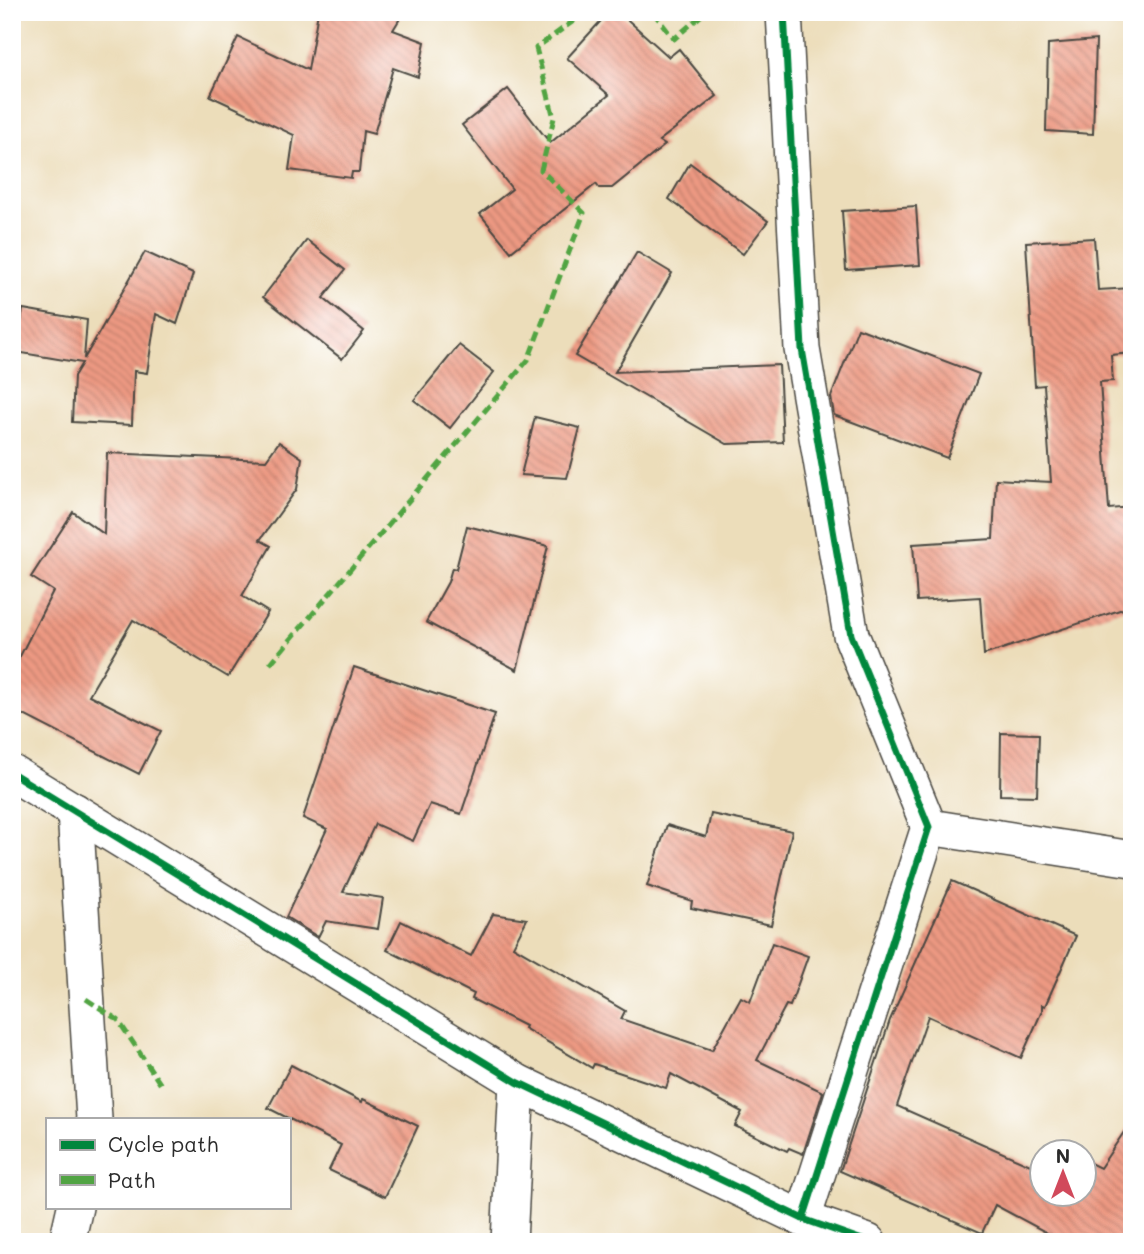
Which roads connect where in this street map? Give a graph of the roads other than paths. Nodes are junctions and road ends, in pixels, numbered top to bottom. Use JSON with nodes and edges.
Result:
{"nodes":[{"id":1,"x":784,"y":12,"type":"edge"},
{"id":2,"x":12,"y":773,"type":"edge"},
{"id":3,"x":75,"y":811,"type":"junction"},
{"id":4,"x":929,"y":827,"type":"junction"},
{"id":5,"x":1132,"y":859,"type":"edge"},
{"id":6,"x":517,"y":1082,"type":"junction"},
{"id":7,"x":94,"y":1118,"type":"edge"},
{"id":8,"x":75,"y":1208,"type":"edge"},
{"id":9,"x":803,"y":1219,"type":"junction"},
{"id":10,"x":67,"y":1242,"type":"edge"},
{"id":11,"x":509,"y":1242,"type":"edge"},
{"id":12,"x":868,"y":1242,"type":"edge"}],
"edges":[{"from":1,"to":4,"type":"street"},
{"from":2,"to":3,"type":"street"},
{"from":3,"to":6,"type":"street"},
{"from":3,"to":7,"type":"street"},
{"from":4,"to":5,"type":"street"},
{"from":4,"to":9,"type":"street"},
{"from":6,"to":9,"type":"street"},
{"from":6,"to":11,"type":"street"},
{"from":8,"to":10,"type":"street"},
{"from":9,"to":12,"type":"street"}]}
